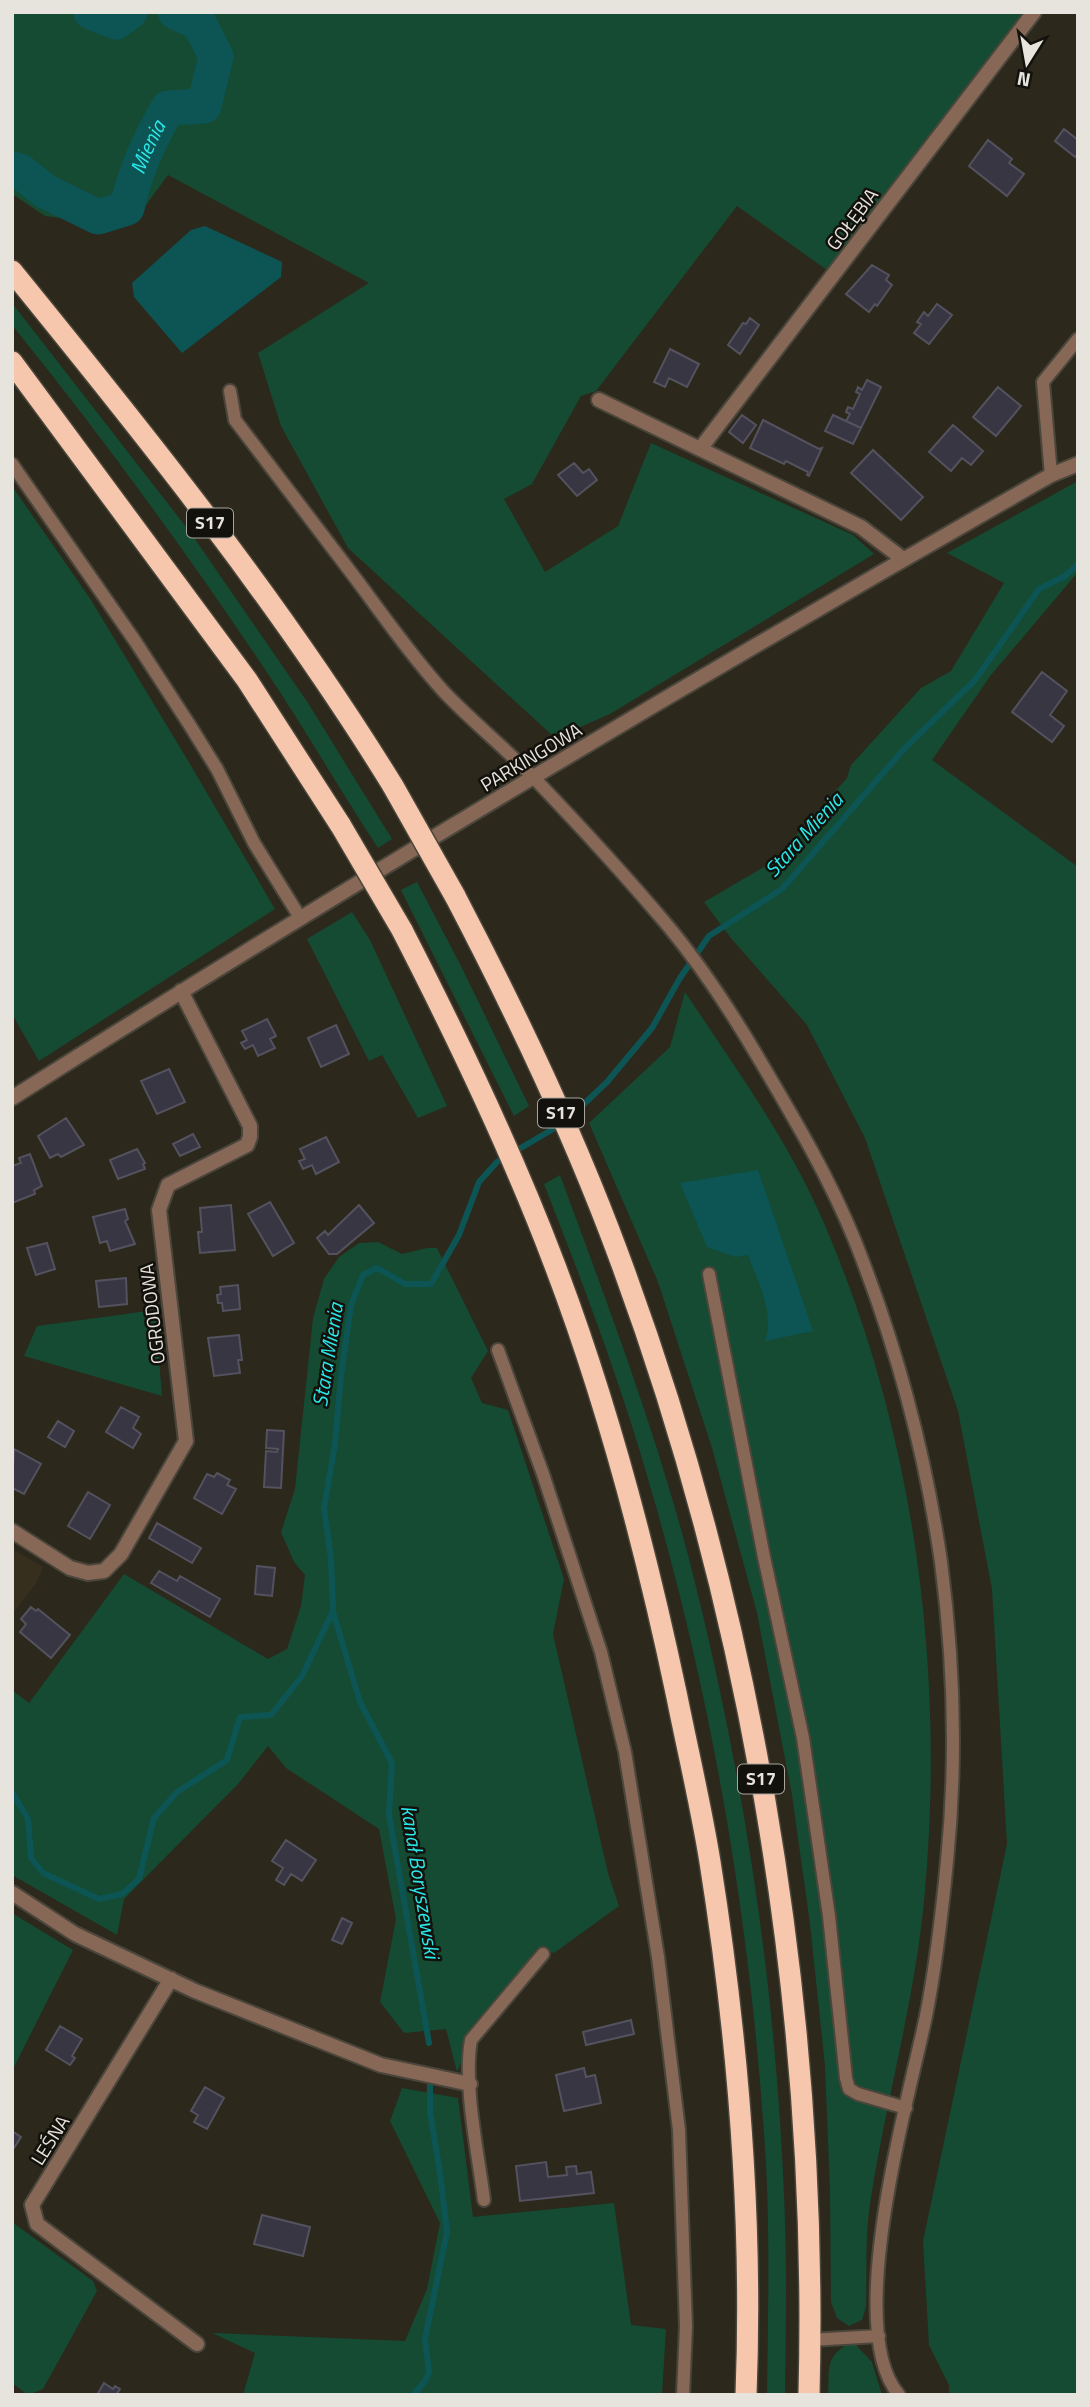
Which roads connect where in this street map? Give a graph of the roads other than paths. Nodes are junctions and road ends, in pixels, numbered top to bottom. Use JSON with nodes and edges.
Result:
{"nodes":[{"id":1,"x":1034,"y":12,"type":"edge"},
{"id":2,"x":12,"y":271,"type":"edge"},
{"id":3,"x":1078,"y":339,"type":"edge"},
{"id":4,"x":12,"y":362,"type":"edge"},
{"id":5,"x":230,"y":390,"type":"dead end"},
{"id":6,"x":599,"y":400,"type":"dead end"},
{"id":7,"x":699,"y":449,"type":"junction"},
{"id":8,"x":12,"y":464,"type":"edge"},
{"id":9,"x":1078,"y":464,"type":"edge"},
{"id":10,"x":1051,"y":475,"type":"junction"},
{"id":11,"x":903,"y":559,"type":"junction"},
{"id":12,"x":534,"y":778,"type":"junction"},
{"id":13,"x":301,"y":919,"type":"junction"},
{"id":14,"x":181,"y":991,"type":"junction"},
{"id":15,"x":12,"y":1098,"type":"edge"},
{"id":16,"x":709,"y":1274,"type":"dead end"},
{"id":17,"x":498,"y":1350,"type":"dead end"},
{"id":18,"x":12,"y":1531,"type":"edge"},
{"id":19,"x":12,"y":1893,"type":"edge"},
{"id":20,"x":543,"y":1954,"type":"dead end"},
{"id":21,"x":171,"y":1979,"type":"junction"},
{"id":22,"x":470,"y":2084,"type":"junction"},
{"id":23,"x":906,"y":2108,"type":"junction"},
{"id":24,"x":484,"y":2200,"type":"dead end"},
{"id":25,"x":879,"y":2336,"type":"junction"},
{"id":26,"x":810,"y":2340,"type":"junction"},
{"id":27,"x":197,"y":2344,"type":"dead end"},
{"id":28,"x":895,"y":2394,"type":"edge"},
{"id":29,"x":683,"y":2395,"type":"edge"},
{"id":30,"x":746,"y":2395,"type":"edge"},
{"id":31,"x":808,"y":2395,"type":"edge"}],
"edges":[{"from":1,"to":7,"type":"street","name":"GOŁĘBIA"},
{"from":2,"to":26,"type":"highway","number":"S17","bridge":true},
{"from":3,"to":10,"type":"lane"},
{"from":4,"to":30,"type":"highway","bridge":true},
{"from":5,"to":12,"type":"lane"},
{"from":6,"to":7,"type":"street"},
{"from":7,"to":11,"type":"street"},
{"from":8,"to":13,"type":"lane"},
{"from":9,"to":10,"type":"street","name":"PARKINGOWA"},
{"from":10,"to":11,"type":"street","name":"PARKINGOWA"},
{"from":11,"to":12,"type":"street","name":"PARKINGOWA"},
{"from":12,"to":13,"type":"street","name":"PARKINGOWA"},
{"from":12,"to":23,"type":"lane"},
{"from":13,"to":14,"type":"street","name":"PARKINGOWA"},
{"from":14,"to":15,"type":"street","name":"PARKINGOWA"},
{"from":14,"to":18,"type":"street","name":"OGRODOWA"},
{"from":16,"to":23,"type":"lane"},
{"from":17,"to":29,"type":"lane"},
{"from":19,"to":21,"type":"street"},
{"from":20,"to":22,"type":"lane"},
{"from":21,"to":22,"type":"street"},
{"from":21,"to":27,"type":"street","name":"LEŚNA"},
{"from":22,"to":24,"type":"lane"},
{"from":23,"to":25,"type":"lane"},
{"from":25,"to":26,"type":"lane"},
{"from":25,"to":28,"type":"lane"},
{"from":26,"to":31,"type":"highway","number":"S17"}]}
